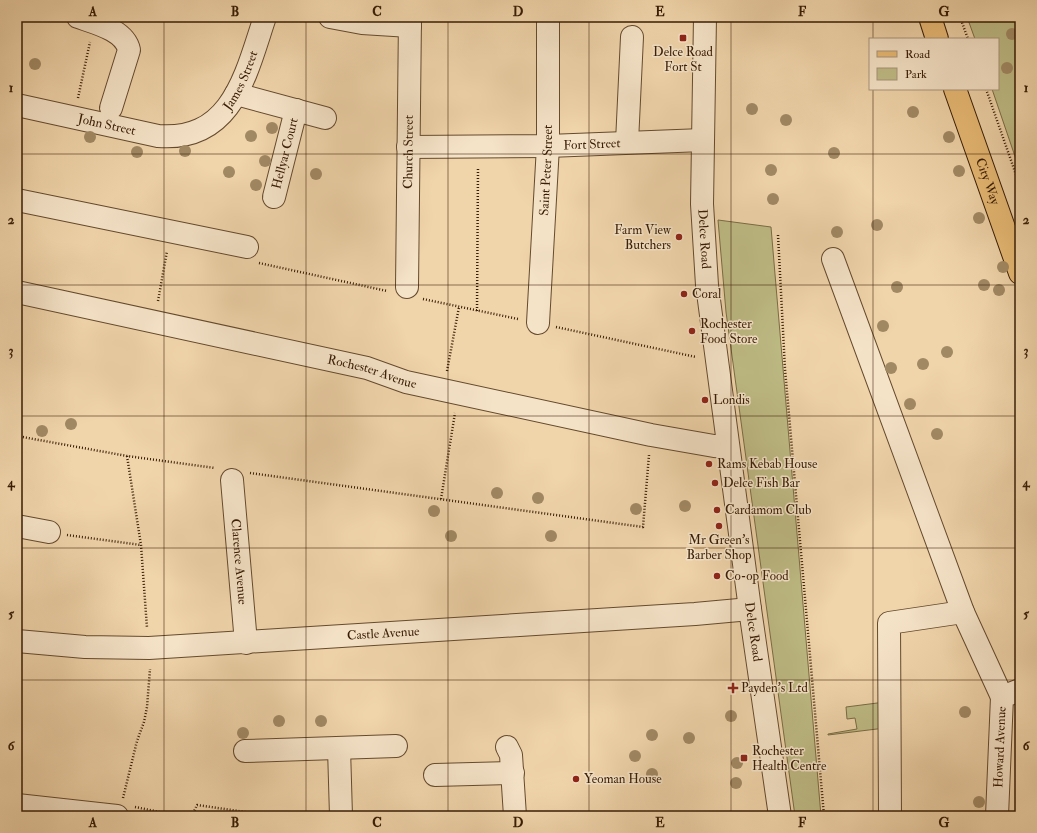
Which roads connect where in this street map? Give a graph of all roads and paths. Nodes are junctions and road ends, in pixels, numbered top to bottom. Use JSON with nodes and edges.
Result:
{"nodes":[{"id":1,"x":265,"y":17,"type":"edge"},
{"id":2,"x":330,"y":17,"type":"edge"},
{"id":3,"x":548,"y":17,"type":"edge"},
{"id":4,"x":705,"y":17,"type":"edge"},
{"id":5,"x":930,"y":17,"type":"edge"},
{"id":6,"x":960,"y":17,"type":"edge"},
{"id":7,"x":85,"y":20,"type":"edge"},
{"id":8,"x":410,"y":21,"type":"edge"},
{"id":9,"x":632,"y":37,"type":"dead end"},
{"id":10,"x":938,"y":38,"type":"edge"},
{"id":11,"x":968,"y":38,"type":"edge"},
{"id":12,"x":955,"y":90,"type":"edge"},
{"id":13,"x":986,"y":90,"type":"edge"},
{"id":14,"x":236,"y":94,"type":"junction"},
{"id":15,"x":17,"y":106,"type":"edge"},
{"id":16,"x":111,"y":108,"type":"dead end"},
{"id":17,"x":296,"y":110,"type":"junction"},
{"id":18,"x":73,"y":118,"type":"junction"},
{"id":19,"x":325,"y":118,"type":"dead end"},
{"id":20,"x":198,"y":132,"type":"joint"},
{"id":21,"x":703,"y":140,"type":"junction"},
{"id":22,"x":627,"y":142,"type":"junction"},
{"id":23,"x":548,"y":146,"type":"junction"},
{"id":24,"x":408,"y":147,"type":"junction"},
{"id":25,"x":478,"y":147,"type":"junction"},
{"id":26,"x":1020,"y":186,"type":"edge"},
{"id":27,"x":274,"y":197,"type":"dead end"},
{"id":28,"x":17,"y":200,"type":"edge"},
{"id":29,"x":170,"y":231,"type":"junction"},
{"id":30,"x":778,"y":235,"type":"dead end"},
{"id":31,"x":247,"y":247,"type":"joint"},
{"id":32,"x":833,"y":259,"type":"dead end"},
{"id":33,"x":1020,"y":273,"type":"edge"},
{"id":34,"x":17,"y":292,"type":"edge"},
{"id":35,"x":406,"y":293,"type":"junction"},
{"id":36,"x":459,"y":307,"type":"junction"},
{"id":37,"x":478,"y":311,"type":"junction"},
{"id":38,"x":154,"y":322,"type":"junction"},
{"id":39,"x":551,"y":324,"type":"junction"},
{"id":40,"x":718,"y":362,"type":"junction"},
{"id":41,"x":451,"y":391,"type":"junction"},
{"id":42,"x":651,"y":435,"type":"junction"},
{"id":43,"x":17,"y":436,"type":"edge"},
{"id":44,"x":728,"y":447,"type":"junction"},
{"id":45,"x":127,"y":456,"type":"junction"},
{"id":46,"x":230,"y":473,"type":"junction"},
{"id":47,"x":441,"y":499,"type":"junction"},
{"id":48,"x":17,"y":526,"type":"edge"},
{"id":49,"x":49,"y":532,"type":"joint"},
{"id":50,"x":141,"y":545,"type":"junction"},
{"id":51,"x":750,"y":609,"type":"junction"},
{"id":52,"x":963,"y":612,"type":"junction"},
{"id":53,"x":17,"y":641,"type":"edge"},
{"id":54,"x":246,"y":643,"type":"junction"},
{"id":55,"x":149,"y":648,"type":"junction"},
{"id":56,"x":1011,"y":693,"type":"edge"},
{"id":57,"x":396,"y":746,"type":"dead end"},
{"id":58,"x":507,"y":747,"type":"dead end"},
{"id":59,"x":339,"y":748,"type":"junction"},
{"id":60,"x":245,"y":751,"type":"dead end"},
{"id":61,"x":513,"y":773,"type":"junction"},
{"id":62,"x":435,"y":775,"type":"dead end"},
{"id":63,"x":17,"y":805,"type":"edge"},
{"id":64,"x":119,"y":810,"type":"edge"},
{"id":65,"x":192,"y":816,"type":"edge"},
{"id":66,"x":273,"y":816,"type":"edge"},
{"id":67,"x":341,"y":816,"type":"edge"},
{"id":68,"x":515,"y":816,"type":"edge"},
{"id":69,"x":780,"y":816,"type":"edge"},
{"id":70,"x":824,"y":816,"type":"edge"},
{"id":71,"x":890,"y":816,"type":"edge"},
{"id":72,"x":996,"y":816,"type":"edge"}],
"edges":[{"from":1,"to":14,"type":"street","name":"James Street"},
{"from":2,"to":8,"type":"street"},
{"from":3,"to":23,"type":"street","name":"Saint Peter Street"},
{"from":4,"to":21,"type":"street","name":"Delce Road"},
{"from":5,"to":10,"type":"main road"},
{"from":6,"to":11,"type":"path"},
{"from":7,"to":16,"type":"street"},
{"from":7,"to":18,"type":"path"},
{"from":8,"to":24,"type":"street","name":"Church Street"},
{"from":9,"to":22,"type":"street"},
{"from":12,"to":33,"type":"main road","name":"City Way"},
{"from":13,"to":26,"type":"path"},
{"from":14,"to":17,"type":"street","name":"Hellyar Court"},
{"from":14,"to":20,"type":"street","name":"James Street"},
{"from":15,"to":18,"type":"street","name":"John Street"},
{"from":17,"to":19,"type":"street","name":"Hellyar Court"},
{"from":17,"to":27,"type":"street","name":"Hellyar Court"},
{"from":18,"to":20,"type":"street","name":"John Street"},
{"from":21,"to":22,"type":"street","name":"Fort Street"},
{"from":21,"to":40,"type":"street","name":"Delce Road"},
{"from":22,"to":23,"type":"street","name":"Fort Street"},
{"from":23,"to":25,"type":"street","name":"Fort Street"},
{"from":23,"to":39,"type":"street","name":"Saint Peter Street"},
{"from":24,"to":25,"type":"street","name":"Fort Street"},
{"from":24,"to":35,"type":"street","name":"Church Street"},
{"from":25,"to":37,"type":"path"},
{"from":28,"to":29,"type":"street"},
{"from":29,"to":31,"type":"street"},
{"from":29,"to":38,"type":"path"},
{"from":30,"to":70,"type":"path"},
{"from":31,"to":35,"type":"path"},
{"from":32,"to":52,"type":"street"},
{"from":34,"to":38,"type":"street","name":"Rochester Avenue"},
{"from":35,"to":36,"type":"path"},
{"from":36,"to":37,"type":"path"},
{"from":36,"to":41,"type":"path"},
{"from":37,"to":39,"type":"path"},
{"from":38,"to":41,"type":"street","name":"Rochester Avenue"},
{"from":39,"to":40,"type":"path"},
{"from":40,"to":44,"type":"street","name":"Delce Road"},
{"from":41,"to":42,"type":"street","name":"Rochester Avenue"},
{"from":41,"to":47,"type":"path"},
{"from":42,"to":44,"type":"street","name":"Rochester Avenue"},
{"from":42,"to":47,"type":"path"},
{"from":43,"to":45,"type":"path"},
{"from":44,"to":51,"type":"street","name":"Delce Road"},
{"from":45,"to":46,"type":"path"},
{"from":45,"to":50,"type":"path"},
{"from":46,"to":47,"type":"path"},
{"from":46,"to":54,"type":"street","name":"Clarence Avenue"},
{"from":48,"to":49,"type":"street"},
{"from":49,"to":50,"type":"path"},
{"from":50,"to":55,"type":"path"},
{"from":51,"to":54,"type":"street","name":"Castle Avenue"},
{"from":51,"to":69,"type":"street","name":"Delce Road"},
{"from":52,"to":56,"type":"street"},
{"from":52,"to":71,"type":"street"},
{"from":53,"to":55,"type":"street","name":"Castle Avenue"},
{"from":54,"to":55,"type":"street","name":"Castle Avenue"},
{"from":55,"to":64,"type":"path"},
{"from":56,"to":72,"type":"street","name":"Howard Avenue"},
{"from":57,"to":59,"type":"street"},
{"from":58,"to":61,"type":"street"},
{"from":59,"to":60,"type":"street"},
{"from":59,"to":67,"type":"street"},
{"from":61,"to":62,"type":"street"},
{"from":61,"to":68,"type":"street"},
{"from":63,"to":64,"type":"street"},
{"from":65,"to":66,"type":"path"}]}
